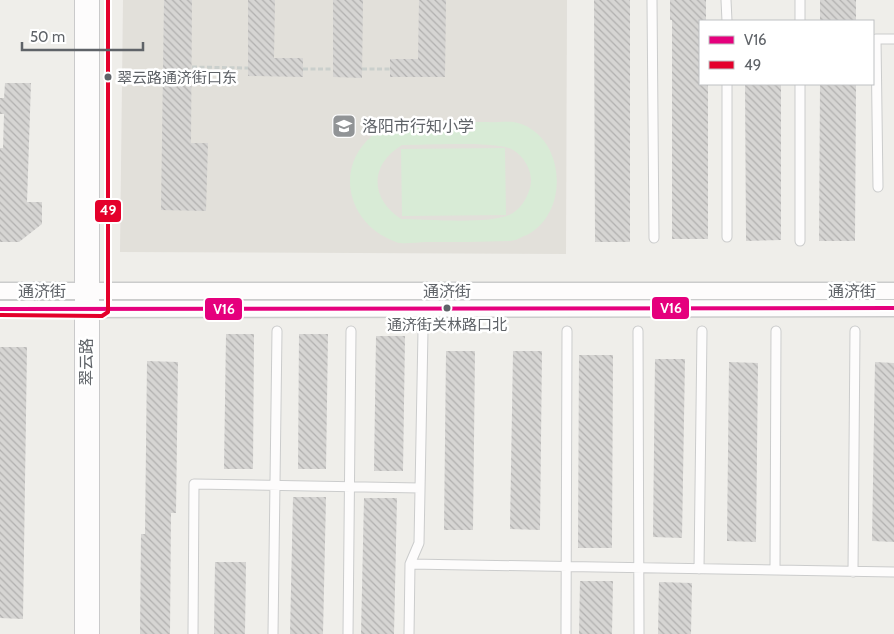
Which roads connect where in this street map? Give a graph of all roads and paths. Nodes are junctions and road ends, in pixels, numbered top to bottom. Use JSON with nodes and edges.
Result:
{"nodes":[{"id":1,"x":88,"y":0,"type":"edge"},
{"id":2,"x":102,"y":0,"type":"edge"},
{"id":3,"x":652,"y":0,"type":"edge"},
{"id":4,"x":726,"y":0,"type":"edge"},
{"id":5,"x":800,"y":0,"type":"edge"},
{"id":6,"x":726,"y":20,"type":"edge"},
{"id":7,"x":800,"y":20,"type":"edge"},
{"id":8,"x":894,"y":39,"type":"edge"},
{"id":9,"x":192,"y":67,"type":"dead end"},
{"id":10,"x":248,"y":68,"type":"dead end"},
{"id":11,"x":303,"y":69,"type":"dead end"},
{"id":12,"x":333,"y":69,"type":"dead end"},
{"id":13,"x":362,"y":69,"type":"dead end"},
{"id":14,"x":390,"y":69,"type":"dead end"},
{"id":15,"x":727,"y":85,"type":"edge"},
{"id":16,"x":800,"y":85,"type":"edge"},
{"id":17,"x":878,"y":187,"type":"dead end"},
{"id":18,"x":727,"y":237,"type":"dead end"},
{"id":19,"x":654,"y":238,"type":"dead end"},
{"id":20,"x":800,"y":241,"type":"dead end"},
{"id":21,"x":0,"y":291,"type":"edge"},
{"id":22,"x":894,"y":291,"type":"edge"},
{"id":23,"x":94,"y":300,"type":"junction"},
{"id":24,"x":894,"y":308,"type":"edge"},
{"id":25,"x":0,"y":310,"type":"edge"},
{"id":26,"x":277,"y":331,"type":"dead end"},
{"id":27,"x":351,"y":331,"type":"dead end"},
{"id":28,"x":423,"y":331,"type":"dead end"},
{"id":29,"x":567,"y":331,"type":"dead end"},
{"id":30,"x":638,"y":331,"type":"dead end"},
{"id":31,"x":702,"y":331,"type":"dead end"},
{"id":32,"x":776,"y":331,"type":"dead end"},
{"id":33,"x":855,"y":331,"type":"dead end"},
{"id":34,"x":275,"y":486,"type":"junction"},
{"id":35,"x":349,"y":487,"type":"junction"},
{"id":36,"x":420,"y":488,"type":"junction"},
{"id":37,"x":410,"y":564,"type":"junction"},
{"id":38,"x":567,"y":567,"type":"junction"},
{"id":39,"x":639,"y":568,"type":"junction"},
{"id":40,"x":699,"y":569,"type":"junction"},
{"id":41,"x":775,"y":570,"type":"junction"},
{"id":42,"x":853,"y":572,"type":"junction"},
{"id":43,"x":894,"y":572,"type":"edge"},
{"id":44,"x":87,"y":634,"type":"edge"},
{"id":45,"x":102,"y":634,"type":"edge"},
{"id":46,"x":193,"y":634,"type":"edge"},
{"id":47,"x":273,"y":634,"type":"edge"},
{"id":48,"x":348,"y":634,"type":"edge"},
{"id":49,"x":409,"y":634,"type":"edge"},
{"id":50,"x":566,"y":634,"type":"edge"},
{"id":51,"x":639,"y":634,"type":"edge"}],
"edges":[{"from":1,"to":23,"type":"street","name":"翠云路"},
{"from":2,"to":23,"type":"street","name":"翠云路"},
{"from":3,"to":19,"type":"lane"},
{"from":4,"to":6,"type":"lane"},
{"from":5,"to":7,"type":"lane"},
{"from":8,"to":17,"type":"lane"},
{"from":9,"to":10,"type":"path"},
{"from":11,"to":12,"type":"path"},
{"from":13,"to":14,"type":"path"},
{"from":15,"to":18,"type":"lane"},
{"from":16,"to":20,"type":"lane"},
{"from":21,"to":23,"type":"street","name":"通济街"},
{"from":22,"to":23,"type":"street","name":"通济街"},
{"from":23,"to":24,"type":"street","name":"通济街"},
{"from":23,"to":25,"type":"street","name":"通济街"},
{"from":23,"to":44,"type":"street","name":"翠云路"},
{"from":23,"to":45,"type":"street","name":"翠云路"},
{"from":26,"to":34,"type":"lane"},
{"from":27,"to":35,"type":"lane"},
{"from":28,"to":36,"type":"lane"},
{"from":29,"to":38,"type":"lane"},
{"from":30,"to":39,"type":"lane"},
{"from":31,"to":40,"type":"lane"},
{"from":32,"to":41,"type":"lane"},
{"from":33,"to":42,"type":"lane"},
{"from":34,"to":35,"type":"lane"},
{"from":34,"to":46,"type":"lane"},
{"from":34,"to":47,"type":"lane"},
{"from":35,"to":36,"type":"lane"},
{"from":35,"to":48,"type":"lane"},
{"from":36,"to":37,"type":"lane"},
{"from":37,"to":38,"type":"lane"},
{"from":37,"to":49,"type":"lane"},
{"from":38,"to":39,"type":"lane"},
{"from":38,"to":50,"type":"lane"},
{"from":39,"to":40,"type":"lane"},
{"from":39,"to":51,"type":"lane"},
{"from":40,"to":41,"type":"lane"},
{"from":41,"to":42,"type":"lane"},
{"from":42,"to":43,"type":"lane"}]}
